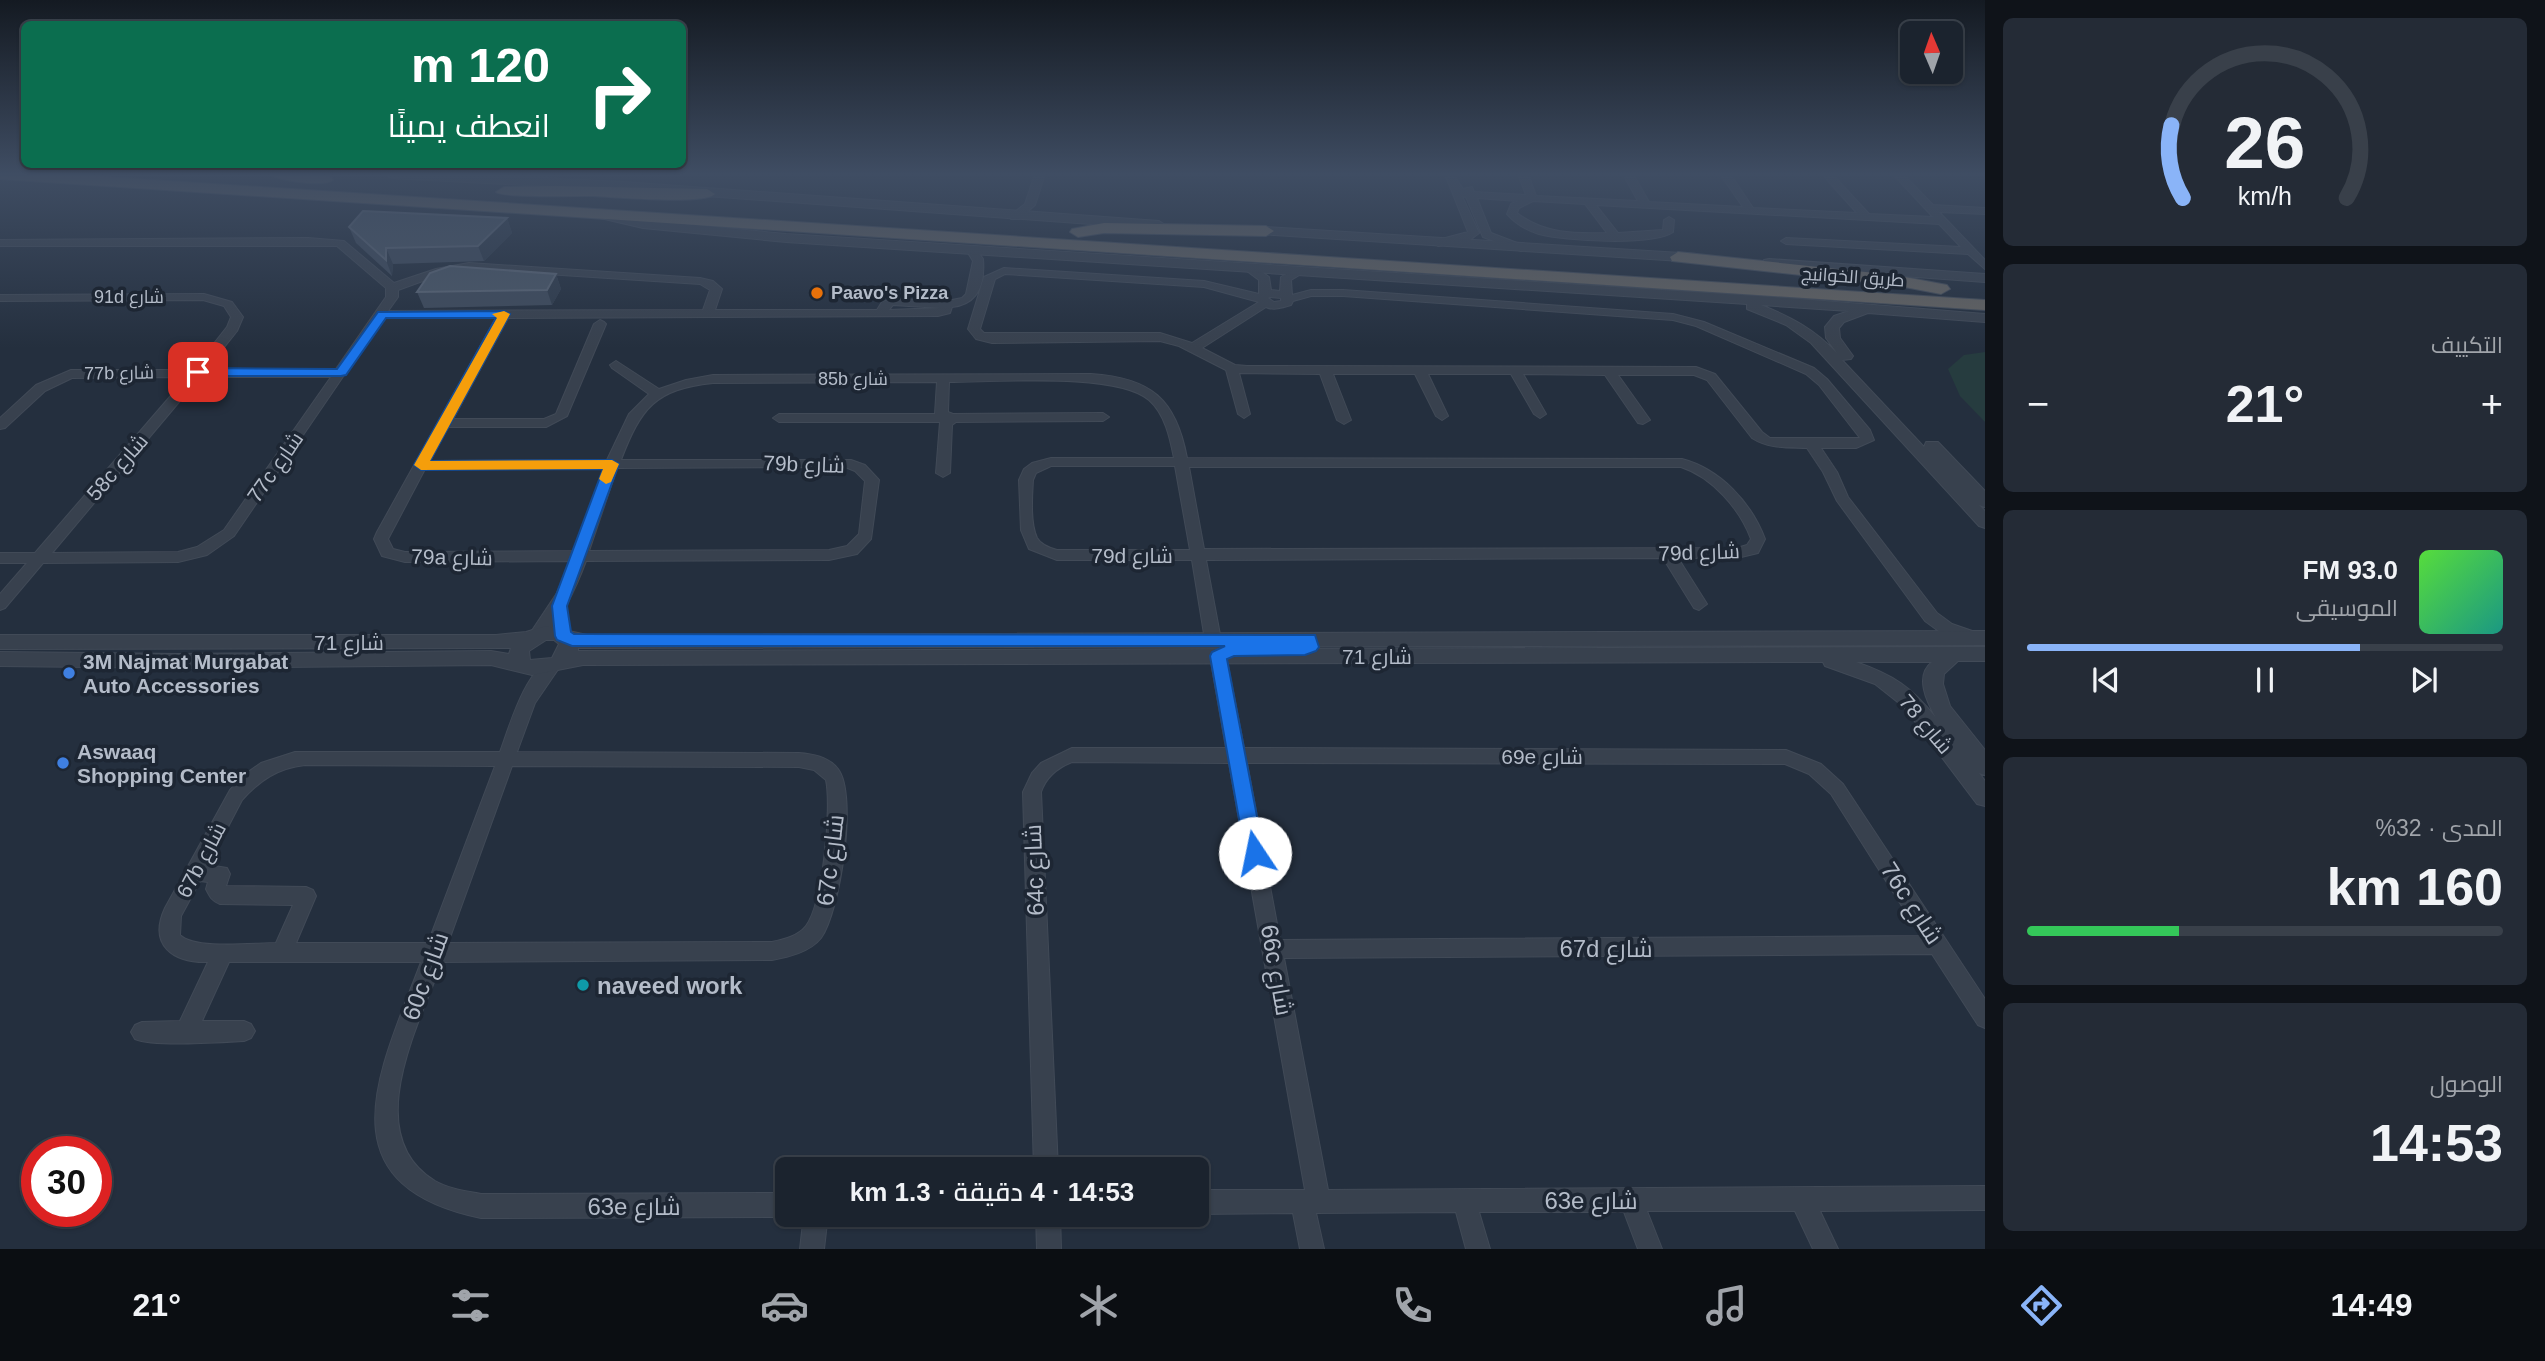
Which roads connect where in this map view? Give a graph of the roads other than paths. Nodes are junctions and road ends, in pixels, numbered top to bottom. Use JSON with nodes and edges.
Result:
{"nodes":[{"id":1,"x":734,"y":232,"type":"edge"},
{"id":2,"x":878,"y":232,"type":"edge"},
{"id":3,"x":1082,"y":232,"type":"edge"},
{"id":4,"x":1284,"y":232,"type":"edge"},
{"id":5,"x":1474,"y":232,"type":"edge"},
{"id":6,"x":1486,"y":232,"type":"edge"},
{"id":7,"x":1557,"y":232,"type":"edge"},
{"id":8,"x":1611,"y":232,"type":"edge"},
{"id":9,"x":1666,"y":232,"type":"edge"},
{"id":10,"x":1954,"y":232,"type":"edge"},
{"id":11,"x":1614,"y":236,"type":"junction"},
{"id":12,"x":1786,"y":241,"type":"dead end"},
{"id":13,"x":0,"y":243,"type":"edge"},
{"id":14,"x":1438,"y":243,"type":"junction"},
{"id":15,"x":1521,"y":248,"type":"junction"},
{"id":16,"x":1985,"y":249,"type":"edge"},
{"id":17,"x":1970,"y":250,"type":"junction"},
{"id":18,"x":972,"y":251,"type":"junction"},
{"id":19,"x":1678,"y":257,"type":"junction"},
{"id":20,"x":1985,"y":266,"type":"edge"},
{"id":21,"x":1251,"y":269,"type":"junction"},
{"id":22,"x":1297,"y":272,"type":"junction"},
{"id":23,"x":1985,"y":278,"type":"edge"},
{"id":24,"x":392,"y":288,"type":"junction"},
{"id":25,"x":1941,"y":289,"type":"junction"},
{"id":26,"x":1985,"y":292,"type":"edge"},
{"id":27,"x":1266,"y":294,"type":"junction"},
{"id":28,"x":1286,"y":297,"type":"junction"},
{"id":29,"x":0,"y":298,"type":"edge"},
{"id":30,"x":1713,"y":298,"type":"junction"},
{"id":31,"x":1985,"y":305,"type":"edge"},
{"id":32,"x":1887,"y":311,"type":"junction"},
{"id":33,"x":708,"y":313,"type":"junction"},
{"id":34,"x":504,"y":314,"type":"junction"},
{"id":35,"x":382,"y":315,"type":"junction"},
{"id":36,"x":1985,"y":318,"type":"edge"},
{"id":37,"x":600,"y":324,"type":"dead end"},
{"id":38,"x":233,"y":328,"type":"joint"},
{"id":39,"x":1825,"y":339,"type":"junction"},
{"id":40,"x":1194,"y":348,"type":"junction"},
{"id":41,"x":616,"y":365,"type":"dead end"},
{"id":42,"x":1232,"y":368,"type":"junction"},
{"id":43,"x":1420,"y":371,"type":"junction"},
{"id":44,"x":1515,"y":371,"type":"junction"},
{"id":45,"x":1609,"y":371,"type":"junction"},
{"id":46,"x":198,"y":372,"type":"junction"},
{"id":47,"x":1326,"y":372,"type":"junction"},
{"id":48,"x":341,"y":373,"type":"junction"},
{"id":49,"x":1091,"y":378,"type":"joint"},
{"id":50,"x":947,"y":379,"type":"junction"},
{"id":51,"x":658,"y":394,"type":"junction"},
{"id":52,"x":1244,"y":414,"type":"dead end"},
{"id":53,"x":1540,"y":414,"type":"dead end"},
{"id":54,"x":1103,"y":416,"type":"dead end"},
{"id":55,"x":1442,"y":416,"type":"dead end"},
{"id":56,"x":779,"y":418,"type":"dead end"},
{"id":57,"x":946,"y":418,"type":"junction"},
{"id":58,"x":1344,"y":420,"type":"dead end"},
{"id":59,"x":1643,"y":420,"type":"dead end"},
{"id":60,"x":444,"y":423,"type":"junction"},
{"id":61,"x":0,"y":425,"type":"edge"},
{"id":62,"x":1795,"y":443,"type":"junction"},
{"id":63,"x":1811,"y":443,"type":"junction"},
{"id":64,"x":1180,"y":463,"type":"junction"},
{"id":65,"x":612,"y":464,"type":"junction"},
{"id":66,"x":421,"y":465,"type":"junction"},
{"id":67,"x":943,"y":473,"type":"dead end"},
{"id":68,"x":1833,"y":480,"type":"junction"},
{"id":69,"x":1985,"y":501,"type":"edge"},
{"id":70,"x":1985,"y":523,"type":"edge"},
{"id":71,"x":1667,"y":554,"type":"junction"},
{"id":72,"x":1198,"y":555,"type":"junction"},
{"id":73,"x":0,"y":558,"type":"edge"},
{"id":74,"x":39,"y":558,"type":"junction"},
{"id":75,"x":579,"y":558,"type":"junction"},
{"id":76,"x":0,"y":604,"type":"edge"},
{"id":77,"x":1699,"y":604,"type":"dead end"},
{"id":78,"x":560,"y":606,"type":"junction"},
{"id":79,"x":1931,"y":617,"type":"junction"},
{"id":80,"x":533,"y":637,"type":"junction"},
{"id":81,"x":565,"y":637,"type":"junction"},
{"id":82,"x":1923,"y":638,"type":"junction"},
{"id":83,"x":0,"y":642,"type":"edge"},
{"id":84,"x":1983,"y":643,"type":"edge"},
{"id":85,"x":1216,"y":648,"type":"junction"},
{"id":86,"x":1954,"y":654,"type":"junction"},
{"id":87,"x":1814,"y":655,"type":"junction"},
{"id":88,"x":0,"y":659,"type":"edge"},
{"id":89,"x":523,"y":664,"type":"junction"},
{"id":90,"x":557,"y":664,"type":"junction"},
{"id":91,"x":527,"y":702,"type":"junction"},
{"id":92,"x":1236,"y":756,"type":"junction"},
{"id":93,"x":505,"y":758,"type":"junction"},
{"id":94,"x":1985,"y":766,"type":"edge"},
{"id":95,"x":1837,"y":789,"type":"joint"},
{"id":96,"x":1985,"y":797,"type":"edge"},
{"id":97,"x":194,"y":872,"type":"junction"},
{"id":98,"x":1939,"y":945,"type":"junction"},
{"id":99,"x":1274,"y":949,"type":"junction"},
{"id":100,"x":433,"y":952,"type":"junction"},
{"id":101,"x":223,"y":953,"type":"junction"},
{"id":102,"x":282,"y":953,"type":"junction"},
{"id":103,"x":1985,"y":1018,"type":"edge"},
{"id":104,"x":186,"y":1031,"type":"junction"},
{"id":105,"x":244,"y":1031,"type":"dead end"},
{"id":106,"x":142,"y":1032,"type":"dead end"},
{"id":107,"x":1046,"y":1157,"type":"edge"},
{"id":108,"x":1801,"y":1198,"type":"junction"},
{"id":109,"x":1985,"y":1198,"type":"edge"},
{"id":110,"x":1637,"y":1200,"type":"junction"},
{"id":111,"x":1464,"y":1201,"type":"junction"},
{"id":112,"x":1209,"y":1202,"type":"edge"},
{"id":113,"x":1311,"y":1202,"type":"junction"},
{"id":114,"x":775,"y":1205,"type":"edge"},
{"id":115,"x":481,"y":1206,"type":"joint"},
{"id":116,"x":815,"y":1227,"type":"edge"},
{"id":117,"x":1048,"y":1227,"type":"edge"},
{"id":118,"x":813,"y":1249,"type":"edge"},
{"id":119,"x":1049,"y":1249,"type":"edge"},
{"id":120,"x":1312,"y":1249,"type":"edge"},
{"id":121,"x":1478,"y":1249,"type":"edge"},
{"id":122,"x":1650,"y":1249,"type":"edge"},
{"id":123,"x":1661,"y":1249,"type":"edge"},
{"id":124,"x":1826,"y":1249,"type":"edge"}],
"edges":[{"from":1,"to":18,"type":"street"},
{"from":2,"to":31,"type":"highway","name":"طريق الخوانيج"},
{"from":3,"to":25,"type":"highway","name":"طريق الخوانيج"},
{"from":4,"to":14,"type":"street"},
{"from":5,"to":14,"type":"street"},
{"from":6,"to":15,"type":"street"},
{"from":7,"to":11,"type":"street"},
{"from":8,"to":11,"type":"street"},
{"from":9,"to":11,"type":"street"},
{"from":10,"to":17,"type":"street"},
{"from":12,"to":17,"type":"street"},
{"from":13,"to":24,"type":"street"},
{"from":14,"to":15,"type":"street"},
{"from":15,"to":19,"type":"street"},
{"from":16,"to":17,"type":"street"},
{"from":17,"to":20,"type":"street"},
{"from":18,"to":21,"type":"street"},
{"from":18,"to":33,"type":"street"},
{"from":19,"to":23,"type":"street"},
{"from":19,"to":25,"type":"highway"},
{"from":21,"to":22,"type":"street"},
{"from":21,"to":27,"type":"street"},
{"from":22,"to":28,"type":"street"},
{"from":22,"to":30,"type":"street"},
{"from":24,"to":33,"type":"street"},
{"from":24,"to":35,"type":"street","name":"77c شارع"},
{"from":25,"to":26,"type":"highway","name":"طريق الخوانيج"},
{"from":27,"to":28,"type":"street"},
{"from":27,"to":40,"type":"street"},
{"from":27,"to":40,"type":"street"},
{"from":28,"to":63,"type":"street"},
{"from":29,"to":38,"type":"street","name":"91d شارع"},
{"from":30,"to":32,"type":"street"},
{"from":30,"to":39,"type":"street"},
{"from":32,"to":36,"type":"street"},
{"from":32,"to":39,"type":"street"},
{"from":33,"to":34,"type":"street"},
{"from":34,"to":35,"type":"street"},
{"from":34,"to":60,"type":"street","name":"79a شارع"},
{"from":35,"to":48,"type":"street","name":"77c شارع"},
{"from":37,"to":60,"type":"street"},
{"from":38,"to":46,"type":"street","name":"58c شارع"},
{"from":39,"to":69,"type":"street"},
{"from":39,"to":70,"type":"street"},
{"from":40,"to":42,"type":"street"},
{"from":41,"to":51,"type":"street"},
{"from":42,"to":47,"type":"street"},
{"from":42,"to":52,"type":"street"},
{"from":43,"to":44,"type":"street"},
{"from":43,"to":47,"type":"street"},
{"from":43,"to":55,"type":"street"},
{"from":44,"to":45,"type":"street"},
{"from":44,"to":53,"type":"street"},
{"from":45,"to":59,"type":"street"},
{"from":45,"to":62,"type":"street"},
{"from":46,"to":48,"type":"street","name":"77b شارع"},
{"from":46,"to":61,"type":"street","name":"77b شارع"},
{"from":46,"to":74,"type":"street","name":"58c شارع"},
{"from":47,"to":58,"type":"street"},
{"from":48,"to":74,"type":"street","name":"77c شارع"},
{"from":49,"to":50,"type":"street","name":"85b شارع"},
{"from":49,"to":64,"type":"street","name":"66c شارع"},
{"from":50,"to":51,"type":"street","name":"85b شارع"},
{"from":50,"to":57,"type":"street"},
{"from":51,"to":65,"type":"street","name":"85b شارع"},
{"from":54,"to":57,"type":"street"},
{"from":56,"to":57,"type":"street"},
{"from":57,"to":67,"type":"street"},
{"from":60,"to":66,"type":"street","name":"79a شارع"},
{"from":62,"to":63,"type":"street"},
{"from":62,"to":68,"type":"street"},
{"from":63,"to":68,"type":"street"},
{"from":64,"to":71,"type":"street","name":"79d شارع"},
{"from":64,"to":72,"type":"street","name":"66c شارع"},
{"from":64,"to":72,"type":"street","name":"79d شارع"},
{"from":65,"to":66,"type":"street","name":"79b شارع"},
{"from":65,"to":75,"type":"street"},
{"from":65,"to":75,"type":"street","name":"79b شارع"},
{"from":66,"to":75,"type":"street","name":"79a شارع"},
{"from":68,"to":79,"type":"street"},
{"from":71,"to":72,"type":"street","name":"79d شارع"},
{"from":71,"to":77,"type":"street"},
{"from":72,"to":85,"type":"street","name":"66c شارع"},
{"from":73,"to":74,"type":"street"},
{"from":74,"to":76,"type":"street","name":"58c شارع"},
{"from":75,"to":78,"type":"street"},
{"from":78,"to":80,"type":"street"},
{"from":78,"to":81,"type":"street"},
{"from":79,"to":82,"type":"street"},
{"from":79,"to":84,"type":"street"},
{"from":80,"to":81,"type":"street"},
{"from":80,"to":83,"type":"street","name":"شارع 71"},
{"from":80,"to":89,"type":"street"},
{"from":81,"to":85,"type":"street","name":"شارع 71"},
{"from":81,"to":90,"type":"street"},
{"from":82,"to":84,"type":"street","name":"شارع 71"},
{"from":82,"to":85,"type":"street","name":"شارع 71"},
{"from":84,"to":86,"type":"street","name":"شارع 71"},
{"from":85,"to":87,"type":"street","name":"شارع 71"},
{"from":85,"to":90,"type":"street","name":"شارع 71"},
{"from":85,"to":92,"type":"street","name":"66c شارع"},
{"from":86,"to":87,"type":"street","name":"شارع 71"},
{"from":86,"to":94,"type":"street","name":"شارع 78"},
{"from":87,"to":96,"type":"street","name":"شارع 78"},
{"from":88,"to":89,"type":"street","name":"شارع 71"},
{"from":89,"to":90,"type":"street"},
{"from":89,"to":91,"type":"street","name":"60c شارع"},
{"from":90,"to":91,"type":"street","name":"60c شارع"},
{"from":91,"to":93,"type":"street","name":"60c شارع"},
{"from":92,"to":95,"type":"street","name":"69e شارع"},
{"from":92,"to":99,"type":"street","name":"66c شارع"},
{"from":92,"to":107,"type":"street","name":"64c شارع"},
{"from":93,"to":97,"type":"street","name":"67b شارع"},
{"from":93,"to":100,"type":"street","name":"60c شارع"},
{"from":93,"to":100,"type":"street","name":"67c شارع"},
{"from":95,"to":98,"type":"street","name":"76c شارع"},
{"from":97,"to":101,"type":"street","name":"67b شارع"},
{"from":97,"to":102,"type":"street"},
{"from":98,"to":99,"type":"street","name":"67d شارع"},
{"from":98,"to":103,"type":"street","name":"76c شارع"},
{"from":99,"to":113,"type":"street","name":"66c شارع"},
{"from":100,"to":102,"type":"street","name":"67b شارع"},
{"from":100,"to":115,"type":"street","name":"60c شارع"},
{"from":101,"to":102,"type":"street","name":"67b شارع"},
{"from":101,"to":104,"type":"street"},
{"from":104,"to":105,"type":"street"},
{"from":104,"to":106,"type":"street"},
{"from":108,"to":109,"type":"street","name":"63e شارع"},
{"from":108,"to":110,"type":"street","name":"63e شارع"},
{"from":108,"to":124,"type":"street"},
{"from":110,"to":111,"type":"street","name":"63e شارع"},
{"from":110,"to":122,"type":"street"},
{"from":110,"to":123,"type":"street"},
{"from":111,"to":113,"type":"street","name":"63e شارع"},
{"from":111,"to":121,"type":"street"},
{"from":112,"to":113,"type":"street","name":"63e شارع"},
{"from":113,"to":120,"type":"street","name":"66c شارع"},
{"from":114,"to":115,"type":"street","name":"63e شارع"},
{"from":116,"to":118,"type":"street"},
{"from":117,"to":119,"type":"street"}]}
